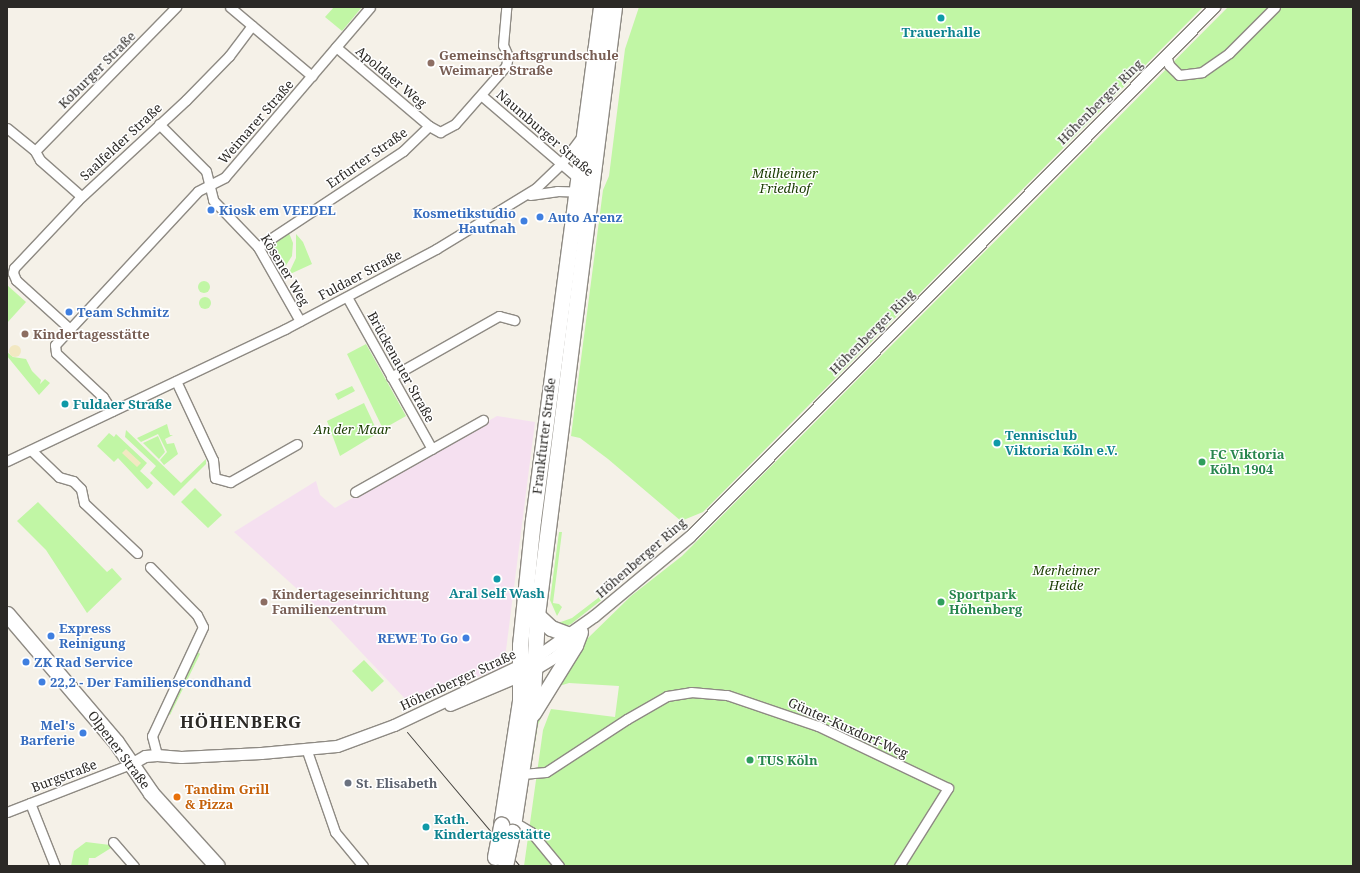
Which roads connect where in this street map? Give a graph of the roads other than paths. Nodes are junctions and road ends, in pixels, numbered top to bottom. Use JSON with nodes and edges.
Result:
{"nodes":[{"id":1,"x":176,"y":7,"type":"edge"},
{"id":2,"x":230,"y":7,"type":"edge"},
{"id":3,"x":370,"y":7,"type":"edge"},
{"id":4,"x":506,"y":7,"type":"edge"},
{"id":5,"x":602,"y":7,"type":"edge"},
{"id":6,"x":614,"y":7,"type":"edge"},
{"id":7,"x":1214,"y":7,"type":"edge"},
{"id":8,"x":1275,"y":7,"type":"edge"},
{"id":9,"x":252,"y":26,"type":"junction"},
{"id":10,"x":336,"y":47,"type":"junction"},
{"id":11,"x":1166,"y":55,"type":"junction"},
{"id":12,"x":312,"y":76,"type":"junction"},
{"id":13,"x":481,"y":95,"type":"junction"},
{"id":14,"x":159,"y":124,"type":"junction"},
{"id":15,"x":429,"y":126,"type":"junction"},
{"id":16,"x":7,"y":128,"type":"edge"},
{"id":17,"x":586,"y":128,"type":"junction"},
{"id":18,"x":36,"y":151,"type":"junction"},
{"id":19,"x":561,"y":164,"type":"junction"},
{"id":20,"x":210,"y":185,"type":"junction"},
{"id":21,"x":577,"y":186,"type":"junction"},
{"id":22,"x":592,"y":191,"type":"junction"},
{"id":23,"x":81,"y":196,"type":"junction"},
{"id":24,"x":525,"y":197,"type":"junction"},
{"id":25,"x":258,"y":247,"type":"junction"},
{"id":26,"x":347,"y":297,"type":"junction"},
{"id":27,"x":514,"y":320,"type":"dead end"},
{"id":28,"x":300,"y":321,"type":"junction"},
{"id":29,"x":70,"y":329,"type":"junction"},
{"id":30,"x":391,"y":377,"type":"junction"},
{"id":31,"x":176,"y":381,"type":"junction"},
{"id":32,"x":112,"y":411,"type":"junction"},
{"id":33,"x":483,"y":420,"type":"dead end"},
{"id":34,"x":297,"y":444,"type":"dead end"},
{"id":35,"x":432,"y":449,"type":"junction"},
{"id":36,"x":31,"y":450,"type":"junction"},
{"id":37,"x":7,"y":461,"type":"edge"},
{"id":38,"x":356,"y":492,"type":"dead end"},
{"id":39,"x":534,"y":520,"type":"junction"},
{"id":40,"x":549,"y":523,"type":"junction"},
{"id":41,"x":137,"y":553,"type":"dead end"},
{"id":42,"x":150,"y":567,"type":"dead end"},
{"id":43,"x":7,"y":614,"type":"edge"},
{"id":44,"x":537,"y":615,"type":"junction"},
{"id":45,"x":573,"y":633,"type":"junction"},
{"id":46,"x":527,"y":668,"type":"junction"},
{"id":47,"x":529,"y":719,"type":"junction"},
{"id":48,"x":307,"y":751,"type":"junction"},
{"id":49,"x":157,"y":755,"type":"junction"},
{"id":50,"x":131,"y":764,"type":"junction"},
{"id":51,"x":522,"y":774,"type":"junction"},
{"id":52,"x":30,"y":803,"type":"junction"},
{"id":53,"x":7,"y":812,"type":"edge"},
{"id":54,"x":507,"y":823,"type":"junction"},
{"id":55,"x":113,"y":842,"type":"dead end"},
{"id":56,"x":498,"y":863,"type":"edge"},
{"id":57,"x":55,"y":866,"type":"edge"},
{"id":58,"x":134,"y":866,"type":"edge"},
{"id":59,"x":217,"y":866,"type":"edge"},
{"id":60,"x":363,"y":866,"type":"edge"},
{"id":61,"x":559,"y":866,"type":"edge"},
{"id":62,"x":899,"y":866,"type":"edge"}],
"edges":[{"from":1,"to":18,"type":"street","name":"Koburger Straße"},
{"from":2,"to":9,"type":"street"},
{"from":3,"to":10,"type":"street","name":"Weimarer Straße"},
{"from":4,"to":13,"type":"street"},
{"from":5,"to":17,"type":"main road","name":"Frankfurter Straße"},
{"from":6,"to":22,"type":"main road","name":"Frankfurter Straße"},
{"from":7,"to":11,"type":"street","name":"Höhenberger Ring"},
{"from":8,"to":11,"type":"street"},
{"from":9,"to":12,"type":"street"},
{"from":9,"to":14,"type":"street","name":"Saalfelder Straße"},
{"from":10,"to":12,"type":"street","name":"Weimarer Straße"},
{"from":10,"to":15,"type":"street","name":"Apoldaer Weg"},
{"from":11,"to":45,"type":"street","name":"Höhenberger Ring"},
{"from":12,"to":20,"type":"street","name":"Weimarer Straße"},
{"from":13,"to":15,"type":"street"},
{"from":13,"to":19,"type":"street","name":"Naumburger Straße"},
{"from":14,"to":20,"type":"street","name":"Kösener Weg"},
{"from":14,"to":23,"type":"street","name":"Saalfelder Straße"},
{"from":15,"to":25,"type":"street","name":"Erfurter Straße"},
{"from":16,"to":18,"type":"street"},
{"from":17,"to":19,"type":"street","name":"Fuldaer Straße"},
{"from":17,"to":21,"type":"main road","name":"Frankfurter Straße"},
{"from":18,"to":23,"type":"street"},
{"from":19,"to":21,"type":"street","name":"Naumburger Straße"},
{"from":19,"to":24,"type":"street","name":"Fuldaer Straße"},
{"from":20,"to":25,"type":"street","name":"Kösener Weg"},
{"from":20,"to":29,"type":"street","name":"Weimarer Straße"},
{"from":21,"to":22,"type":"street","name":"Naumburger Straße"},
{"from":21,"to":24,"type":"street","name":"Fuldaer Straße"},
{"from":21,"to":39,"type":"main road","name":"Frankfurter Straße"},
{"from":22,"to":40,"type":"main road","name":"Frankfurter Straße"},
{"from":23,"to":29,"type":"street","name":"Saalfelder Straße"},
{"from":24,"to":26,"type":"street","name":"Fuldaer Straße"},
{"from":25,"to":28,"type":"street","name":"Kösener Weg"},
{"from":26,"to":28,"type":"street","name":"Fuldaer Straße"},
{"from":26,"to":30,"type":"street","name":"Brückenauer Straße"},
{"from":27,"to":30,"type":"street"},
{"from":28,"to":31,"type":"street","name":"Fuldaer Straße"},
{"from":29,"to":32,"type":"street","name":"Weimarer Straße"},
{"from":30,"to":35,"type":"street","name":"Brückenauer Straße"},
{"from":31,"to":32,"type":"street","name":"Fuldaer Straße"},
{"from":31,"to":34,"type":"street"},
{"from":32,"to":36,"type":"street","name":"Fuldaer Straße"},
{"from":33,"to":35,"type":"street"},
{"from":35,"to":38,"type":"street"},
{"from":36,"to":37,"type":"street","name":"Fuldaer Straße"},
{"from":36,"to":41,"type":"street"},
{"from":39,"to":40,"type":"main road"},
{"from":39,"to":46,"type":"main road","name":"Frankfurter Straße"},
{"from":40,"to":44,"type":"main road","name":"Frankfurter Straße"},
{"from":42,"to":49,"type":"street"},
{"from":43,"to":50,"type":"main road","name":"Olpener Straße"},
{"from":44,"to":45,"type":"main road"},
{"from":44,"to":46,"type":"main road","name":"Frankfurter Straße"},
{"from":45,"to":46,"type":"street","name":"Höhenberger Straße"},
{"from":45,"to":47,"type":"main road"},
{"from":46,"to":47,"type":"main road","name":"Frankfurter Straße"},
{"from":46,"to":48,"type":"street","name":"Höhenberger Straße"},
{"from":46,"to":54,"type":"main road","name":"Frankfurter Straße"},
{"from":47,"to":51,"type":"main road","name":"Frankfurter Straße"},
{"from":48,"to":49,"type":"street","name":"Höhenberger Straße"},
{"from":48,"to":60,"type":"street"},
{"from":49,"to":50,"type":"street","name":"Höhenberger Straße"},
{"from":50,"to":52,"type":"street","name":"Burgstraße"},
{"from":50,"to":59,"type":"main road","name":"Olpener Straße"},
{"from":51,"to":54,"type":"main road","name":"Frankfurter Straße"},
{"from":51,"to":62,"type":"street","name":"Günter-Kuxdorf-Weg"},
{"from":52,"to":53,"type":"street","name":"Burgstraße"},
{"from":52,"to":57,"type":"street"},
{"from":54,"to":56,"type":"main road","name":"Frankfurter Straße","bridge":true},
{"from":54,"to":61,"type":"street"},
{"from":55,"to":58,"type":"street"}]}
